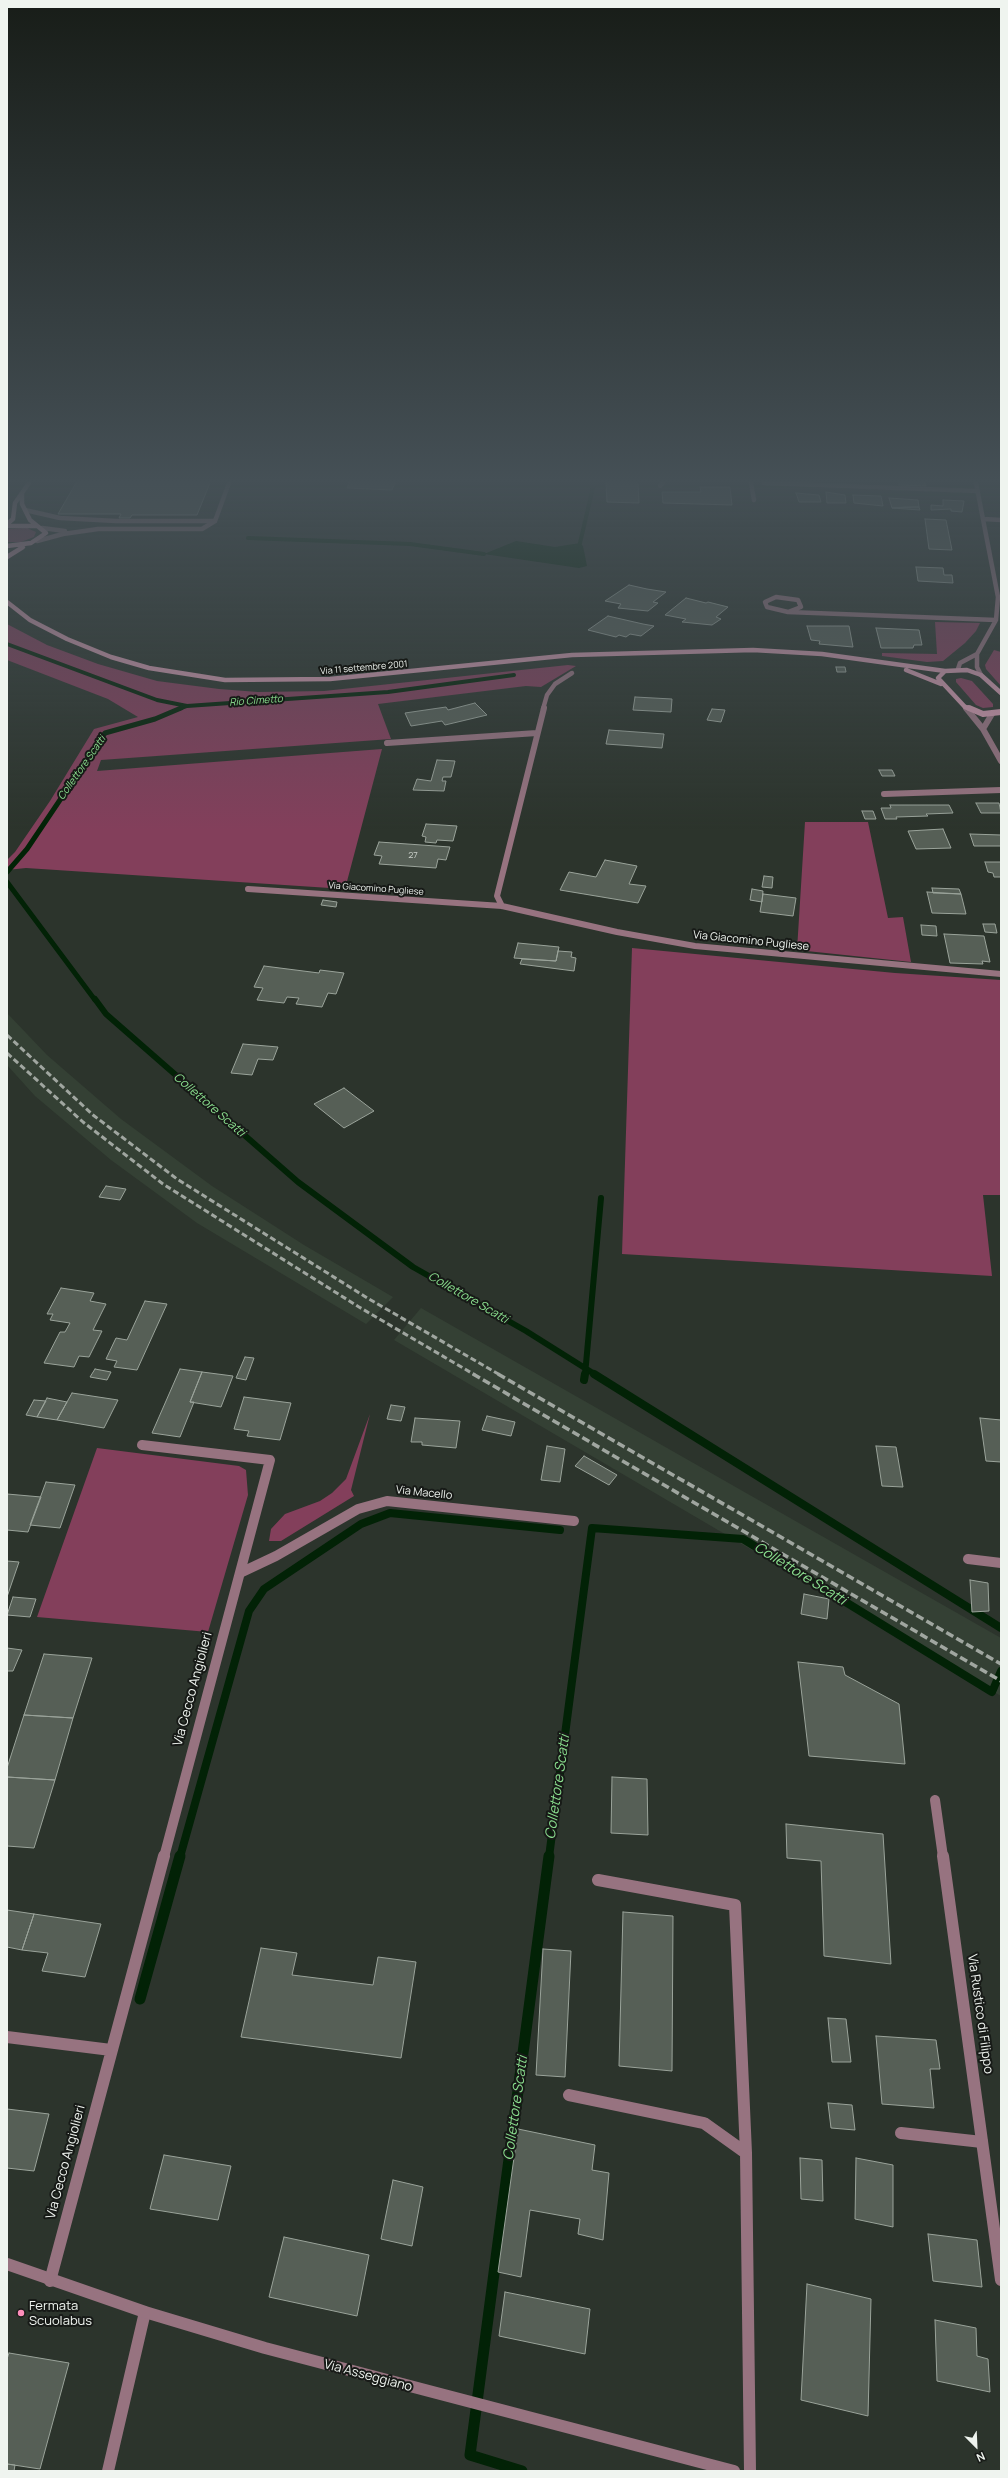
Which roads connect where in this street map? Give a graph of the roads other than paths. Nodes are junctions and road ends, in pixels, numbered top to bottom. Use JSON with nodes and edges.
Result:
{"nodes":[{"id":1,"x":770,"y":599,"type":"edge"},
{"id":2,"x":792,"y":599,"type":"edge"},
{"id":3,"x":1000,"y":599,"type":"edge"},
{"id":4,"x":7,"y":602,"type":"edge"},
{"id":5,"x":802,"y":607,"type":"junction"},
{"id":6,"x":788,"y":612,"type":"junction"},
{"id":7,"x":817,"y":612,"type":"junction"},
{"id":8,"x":996,"y":620,"type":"junction"},
{"id":9,"x":977,"y":654,"type":"junction"},
{"id":10,"x":882,"y":664,"type":"junction"},
{"id":11,"x":958,"y":669,"type":"junction"},
{"id":12,"x":945,"y":671,"type":"junction"},
{"id":13,"x":572,"y":673,"type":"dead end"},
{"id":14,"x":981,"y":675,"type":"junction"},
{"id":15,"x":941,"y":684,"type":"junction"},
{"id":16,"x":1001,"y":693,"type":"edge"},
{"id":17,"x":965,"y":707,"type":"junction"},
{"id":18,"x":1001,"y":712,"type":"edge"},
{"id":19,"x":992,"y":714,"type":"junction"},
{"id":20,"x":983,"y":729,"type":"junction"},
{"id":21,"x":537,"y":733,"type":"junction"},
{"id":22,"x":387,"y":743,"type":"dead end"},
{"id":23,"x":1001,"y":761,"type":"edge"},
{"id":24,"x":1001,"y":790,"type":"edge"},
{"id":25,"x":884,"y":794,"type":"dead end"},
{"id":26,"x":248,"y":889,"type":"dead end"},
{"id":27,"x":502,"y":906,"type":"junction"},
{"id":28,"x":1001,"y":974,"type":"edge"},
{"id":29,"x":142,"y":1445,"type":"dead end"},
{"id":30,"x":574,"y":1521,"type":"dead end"},
{"id":31,"x":968,"y":1559,"type":"dead end"},
{"id":32,"x":1001,"y":1563,"type":"edge"},
{"id":33,"x":240,"y":1572,"type":"junction"},
{"id":34,"x":935,"y":1800,"type":"dead end"},
{"id":35,"x":598,"y":1880,"type":"dead end"},
{"id":36,"x":7,"y":2037,"type":"edge"},
{"id":37,"x":111,"y":2050,"type":"junction"},
{"id":38,"x":569,"y":2095,"type":"dead end"},
{"id":39,"x":901,"y":2133,"type":"dead end"},
{"id":40,"x":982,"y":2142,"type":"junction"},
{"id":41,"x":746,"y":2153,"type":"junction"},
{"id":42,"x":7,"y":2264,"type":"edge"},
{"id":43,"x":50,"y":2280,"type":"junction"},
{"id":44,"x":1001,"y":2280,"type":"edge"},
{"id":45,"x":145,"y":2312,"type":"junction"},
{"id":46,"x":108,"y":2471,"type":"edge"},
{"id":47,"x":734,"y":2471,"type":"edge"},
{"id":48,"x":750,"y":2471,"type":"edge"}],
"edges":[{"from":1,"to":6,"type":"street"},
{"from":2,"to":5,"type":"street"},
{"from":3,"to":8,"type":"street"},
{"from":4,"to":10,"type":"main road","name":"Via 11 settembre 2001"},
{"from":5,"to":6,"type":"street"},
{"from":5,"to":7,"type":"street"},
{"from":6,"to":7,"type":"street"},
{"from":7,"to":8,"type":"street"},
{"from":8,"to":9,"type":"street"},
{"from":9,"to":11,"type":"street"},
{"from":9,"to":14,"type":"street"},
{"from":10,"to":12,"type":"main road","name":"Via 11 settembre 2001"},
{"from":10,"to":15,"type":"main road","name":"Via 11 settembre 2001"},
{"from":11,"to":12,"type":"main road","name":"Via 11 settembre 2001"},
{"from":11,"to":14,"type":"main road","name":"Via 11 settembre 2001"},
{"from":12,"to":15,"type":"main road"},
{"from":13,"to":21,"type":"street"},
{"from":14,"to":16,"type":"main road","name":"Via 11 settembre 2001"},
{"from":15,"to":17,"type":"main road","name":"Via 11 settembre 2001"},
{"from":17,"to":19,"type":"main road","name":"Via 11 settembre 2001"},
{"from":17,"to":20,"type":"street"},
{"from":18,"to":19,"type":"main road","name":"Via 11 settembre 2001"},
{"from":19,"to":20,"type":"street"},
{"from":20,"to":23,"type":"street"},
{"from":21,"to":22,"type":"street"},
{"from":21,"to":27,"type":"street"},
{"from":24,"to":25,"type":"street"},
{"from":26,"to":27,"type":"street","name":"Via Giacomino Pugliese"},
{"from":27,"to":28,"type":"street","name":"Via Giacomino Pugliese"},
{"from":29,"to":33,"type":"street","name":"Via Cecco Angiolieri"},
{"from":30,"to":33,"type":"street","name":"Via Macello"},
{"from":31,"to":32,"type":"street"},
{"from":33,"to":37,"type":"street","name":"Via Cecco Angiolieri"},
{"from":34,"to":40,"type":"street","name":"Via Rustico di Filippo"},
{"from":35,"to":41,"type":"street"},
{"from":36,"to":37,"type":"street"},
{"from":37,"to":43,"type":"street","name":"Via Cecco Angiolieri"},
{"from":38,"to":41,"type":"street"},
{"from":39,"to":40,"type":"street"},
{"from":40,"to":44,"type":"street","name":"Via Rustico di Filippo"},
{"from":41,"to":48,"type":"street"},
{"from":42,"to":43,"type":"street","name":"Via Asseggiano"},
{"from":43,"to":45,"type":"street","name":"Via Asseggiano"},
{"from":45,"to":46,"type":"street"},
{"from":45,"to":47,"type":"street","name":"Via Asseggiano"}]}
